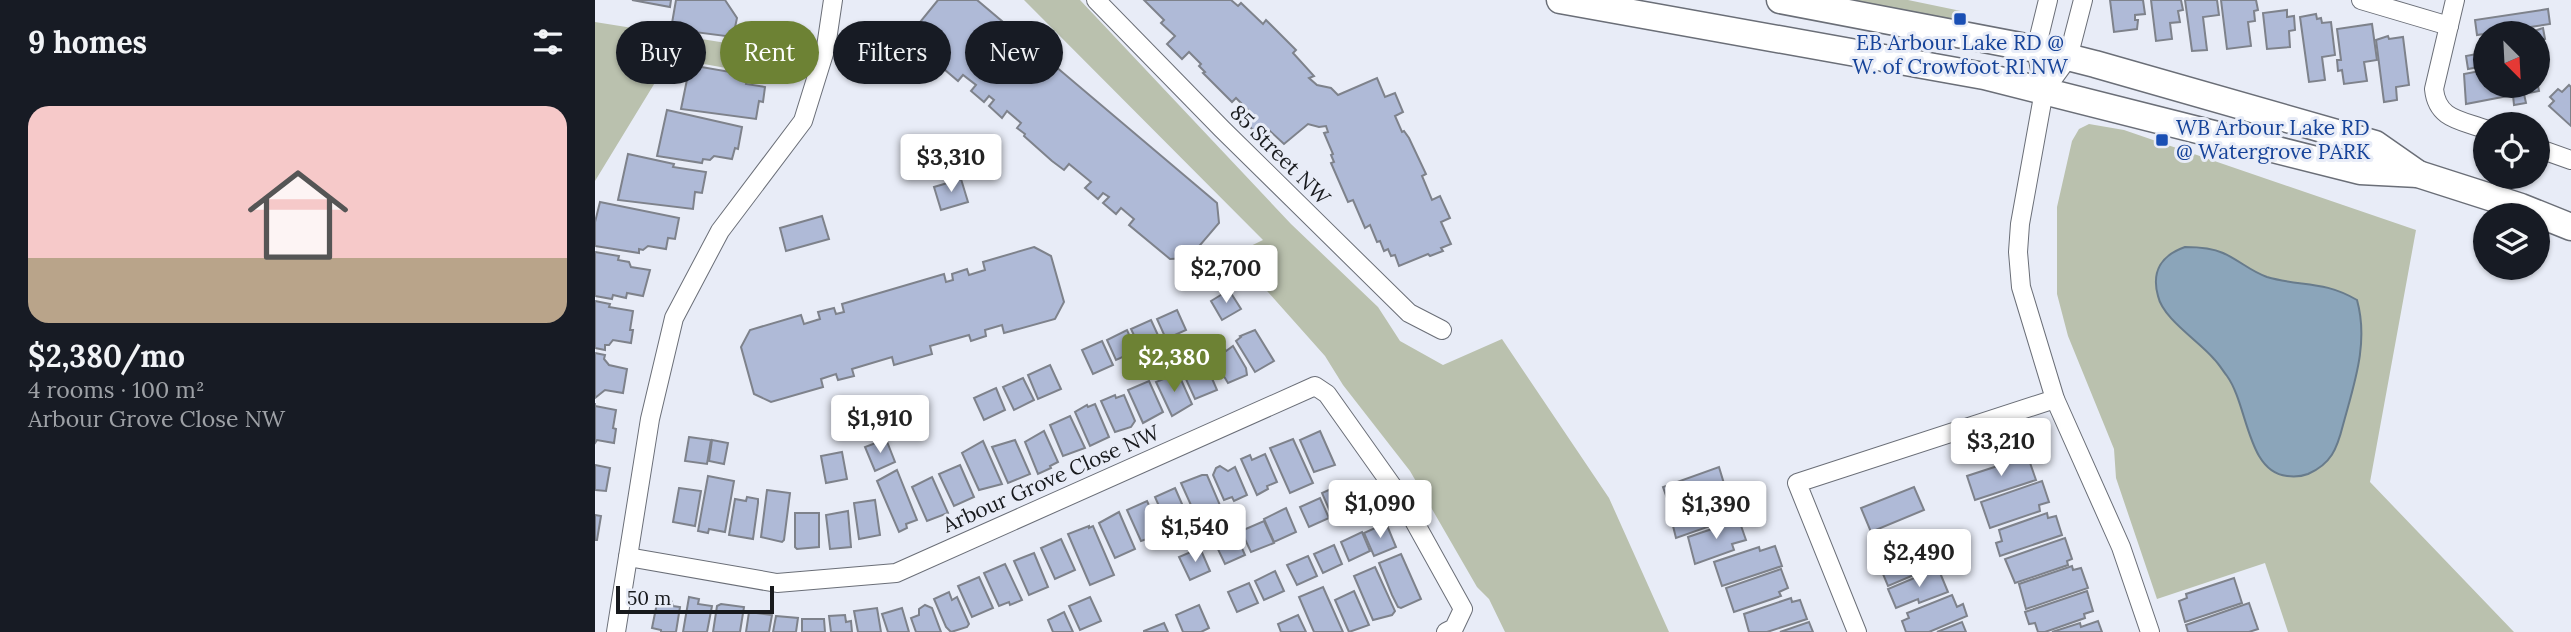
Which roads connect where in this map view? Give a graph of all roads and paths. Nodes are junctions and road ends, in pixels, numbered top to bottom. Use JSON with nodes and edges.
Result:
{"nodes":[{"id":1,"x":833,"y":0,"type":"edge"},
{"id":2,"x":1096,"y":0,"type":"edge"},
{"id":3,"x":1560,"y":0,"type":"edge"},
{"id":4,"x":1780,"y":0,"type":"edge"},
{"id":5,"x":2048,"y":0,"type":"edge"},
{"id":6,"x":2083,"y":0,"type":"edge"},
{"id":7,"x":2361,"y":0,"type":"edge"},
{"id":8,"x":2455,"y":0,"type":"edge"},
{"id":9,"x":2449,"y":26,"type":"junction"},
{"id":10,"x":2036,"y":50,"type":"junction"},
{"id":11,"x":2068,"y":58,"type":"junction"},
{"id":12,"x":2044,"y":92,"type":"junction"},
{"id":13,"x":2473,"y":125,"type":"edge"},
{"id":14,"x":2550,"y":153,"type":"edge"},
{"id":15,"x":2571,"y":160,"type":"edge"},
{"id":16,"x":2418,"y":174,"type":"junction"},
{"id":17,"x":2571,"y":227,"type":"edge"},
{"id":18,"x":1442,"y":330,"type":"dead end"},
{"id":19,"x":2056,"y":399,"type":"junction"},
{"id":20,"x":628,"y":557,"type":"junction"},
{"id":21,"x":616,"y":632,"type":"edge"},
{"id":22,"x":1445,"y":632,"type":"edge"},
{"id":23,"x":1857,"y":632,"type":"edge"},
{"id":24,"x":2150,"y":632,"type":"edge"}],
"edges":[{"from":1,"to":20,"type":"street"},
{"from":2,"to":18,"type":"street","name":"85 Street NW"},
{"from":3,"to":12,"type":"street"},
{"from":4,"to":10,"type":"street"},
{"from":5,"to":10,"type":"street"},
{"from":6,"to":11,"type":"street"},
{"from":7,"to":9,"type":"street"},
{"from":8,"to":9,"type":"street"},
{"from":9,"to":13,"type":"street"},
{"from":10,"to":11,"type":"street"},
{"from":10,"to":12,"type":"street"},
{"from":11,"to":12,"type":"street"},
{"from":11,"to":16,"type":"street"},
{"from":12,"to":16,"type":"street"},
{"from":12,"to":19,"type":"street"},
{"from":14,"to":15,"type":"street"},
{"from":16,"to":17,"type":"street"},
{"from":19,"to":23,"type":"street"},
{"from":19,"to":24,"type":"street"},
{"from":20,"to":21,"type":"street"},
{"from":20,"to":22,"type":"street","name":"Arbour Grove Close NW"}]}
